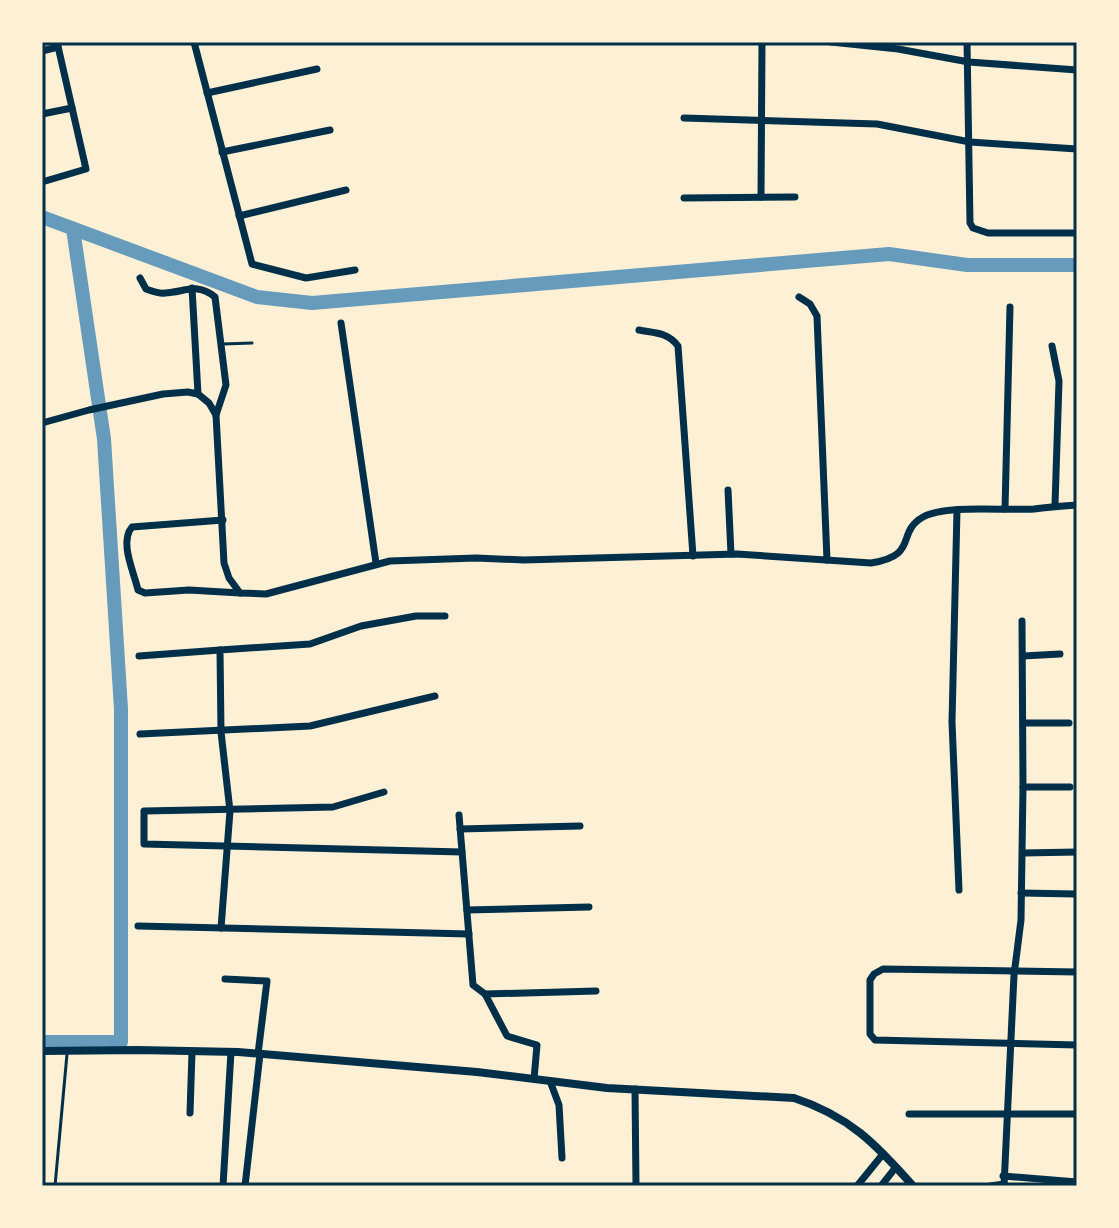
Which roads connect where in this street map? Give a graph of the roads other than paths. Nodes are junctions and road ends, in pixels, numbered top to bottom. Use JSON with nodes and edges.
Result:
{"nodes":[{"id":1,"x":194,"y":42,"type":"edge"},
{"id":2,"x":762,"y":42,"type":"edge"},
{"id":3,"x":831,"y":42,"type":"edge"},
{"id":4,"x":967,"y":42,"type":"edge"},
{"id":5,"x":58,"y":45,"type":"edge"},
{"id":6,"x":42,"y":51,"type":"edge"},
{"id":7,"x":969,"y":62,"type":"junction"},
{"id":8,"x":317,"y":69,"type":"dead end"},
{"id":9,"x":1077,"y":70,"type":"edge"},
{"id":10,"x":207,"y":93,"type":"junction"},
{"id":11,"x":72,"y":108,"type":"junction"},
{"id":12,"x":42,"y":114,"type":"edge"},
{"id":13,"x":684,"y":118,"type":"dead end"},
{"id":14,"x":762,"y":120,"type":"junction"},
{"id":15,"x":330,"y":130,"type":"dead end"},
{"id":16,"x":970,"y":142,"type":"junction"},
{"id":17,"x":1077,"y":149,"type":"edge"},
{"id":18,"x":222,"y":152,"type":"junction"},
{"id":19,"x":42,"y":182,"type":"edge"},
{"id":20,"x":346,"y":190,"type":"dead end"},
{"id":21,"x":761,"y":197,"type":"junction"},
{"id":22,"x":795,"y":197,"type":"dead end"},
{"id":23,"x":684,"y":198,"type":"dead end"},
{"id":24,"x":239,"y":216,"type":"junction"},
{"id":25,"x":1077,"y":233,"type":"edge"},
{"id":26,"x":355,"y":270,"type":"dead end"},
{"id":27,"x":140,"y":278,"type":"dead end"},
{"id":28,"x":192,"y":288,"type":"junction"},
{"id":29,"x":799,"y":297,"type":"dead end"},
{"id":30,"x":1010,"y":307,"type":"dead end"},
{"id":31,"x":341,"y":323,"type":"dead end"},
{"id":32,"x":639,"y":330,"type":"dead end"},
{"id":33,"x":252,"y":343,"type":"dead end"},
{"id":34,"x":222,"y":344,"type":"junction"},
{"id":35,"x":1052,"y":346,"type":"dead end"},
{"id":36,"x":198,"y":394,"type":"junction"},
{"id":37,"x":216,"y":415,"type":"junction"},
{"id":38,"x":42,"y":423,"type":"edge"},
{"id":39,"x":728,"y":490,"type":"dead end"},
{"id":40,"x":1055,"y":505,"type":"junction"},
{"id":41,"x":1077,"y":505,"type":"edge"},
{"id":42,"x":1005,"y":509,"type":"junction"},
{"id":43,"x":957,"y":510,"type":"junction"},
{"id":44,"x":223,"y":520,"type":"junction"},
{"id":45,"x":731,"y":554,"type":"junction"},
{"id":46,"x":693,"y":556,"type":"junction"},
{"id":47,"x":827,"y":560,"type":"junction"},
{"id":48,"x":376,"y":563,"type":"junction"},
{"id":49,"x":240,"y":593,"type":"junction"},
{"id":50,"x":445,"y":616,"type":"dead end"},
{"id":51,"x":1022,"y":621,"type":"dead end"},
{"id":52,"x":220,"y":650,"type":"junction"},
{"id":53,"x":1060,"y":654,"type":"dead end"},
{"id":54,"x":139,"y":656,"type":"dead end"},
{"id":55,"x":1023,"y":656,"type":"junction"},
{"id":56,"x":435,"y":696,"type":"dead end"},
{"id":57,"x":1023,"y":723,"type":"junction"},
{"id":58,"x":1069,"y":723,"type":"dead end"},
{"id":59,"x":221,"y":732,"type":"junction"},
{"id":60,"x":140,"y":734,"type":"dead end"},
{"id":61,"x":1023,"y":787,"type":"junction"},
{"id":62,"x":1070,"y":787,"type":"dead end"},
{"id":63,"x":384,"y":792,"type":"dead end"},
{"id":64,"x":230,"y":811,"type":"junction"},
{"id":65,"x":459,"y":815,"type":"dead end"},
{"id":66,"x":580,"y":826,"type":"dead end"},
{"id":67,"x":460,"y":829,"type":"junction"},
{"id":68,"x":227,"y":846,"type":"junction"},
{"id":69,"x":462,"y":852,"type":"junction"},
{"id":70,"x":1077,"y":852,"type":"edge"},
{"id":71,"x":1023,"y":853,"type":"junction"},
{"id":72,"x":959,"y":890,"type":"dead end"},
{"id":73,"x":1021,"y":893,"type":"junction"},
{"id":74,"x":1076,"y":894,"type":"edge"},
{"id":75,"x":589,"y":907,"type":"dead end"},
{"id":76,"x":467,"y":910,"type":"junction"},
{"id":77,"x":138,"y":926,"type":"dead end"},
{"id":78,"x":221,"y":928,"type":"junction"},
{"id":79,"x":469,"y":934,"type":"junction"},
{"id":80,"x":1015,"y":970,"type":"junction"},
{"id":81,"x":1077,"y":972,"type":"edge"},
{"id":82,"x":225,"y":979,"type":"dead end"},
{"id":83,"x":596,"y":991,"type":"dead end"},
{"id":84,"x":485,"y":994,"type":"junction"},
{"id":85,"x":1010,"y":1044,"type":"junction"},
{"id":86,"x":1077,"y":1045,"type":"edge"},
{"id":87,"x":42,"y":1051,"type":"edge"},
{"id":88,"x":67,"y":1052,"type":"junction"},
{"id":89,"x":192,"y":1052,"type":"junction"},
{"id":90,"x":231,"y":1052,"type":"junction"},
{"id":91,"x":259,"y":1054,"type":"junction"},
{"id":92,"x":534,"y":1079,"type":"junction"},
{"id":93,"x":550,"y":1081,"type":"junction"},
{"id":94,"x":635,"y":1089,"type":"junction"},
{"id":95,"x":190,"y":1113,"type":"dead end"},
{"id":96,"x":909,"y":1114,"type":"dead end"},
{"id":97,"x":1006,"y":1114,"type":"junction"},
{"id":98,"x":1077,"y":1114,"type":"edge"},
{"id":99,"x":883,"y":1154,"type":"junction"},
{"id":100,"x":562,"y":1158,"type":"dead end"},
{"id":101,"x":896,"y":1167,"type":"junction"},
{"id":102,"x":1004,"y":1182,"type":"edge"},
{"id":103,"x":1077,"y":1182,"type":"edge"},
{"id":104,"x":55,"y":1186,"type":"edge"},
{"id":105,"x":223,"y":1186,"type":"edge"},
{"id":106,"x":245,"y":1186,"type":"edge"},
{"id":107,"x":636,"y":1186,"type":"edge"},
{"id":108,"x":857,"y":1186,"type":"edge"},
{"id":109,"x":881,"y":1186,"type":"edge"},
{"id":110,"x":913,"y":1186,"type":"edge"},
{"id":111,"x":991,"y":1186,"type":"edge"}],
"edges":[{"from":1,"to":10,"type":"street"},
{"from":2,"to":14,"type":"street"},
{"from":3,"to":7,"type":"street"},
{"from":4,"to":7,"type":"street"},
{"from":5,"to":6,"type":"street"},
{"from":5,"to":11,"type":"street"},
{"from":7,"to":9,"type":"street"},
{"from":7,"to":16,"type":"street"},
{"from":8,"to":10,"type":"street"},
{"from":10,"to":18,"type":"street"},
{"from":11,"to":12,"type":"street"},
{"from":11,"to":19,"type":"street"},
{"from":13,"to":14,"type":"street"},
{"from":14,"to":16,"type":"street"},
{"from":14,"to":21,"type":"street"},
{"from":15,"to":18,"type":"street"},
{"from":16,"to":17,"type":"street"},
{"from":16,"to":25,"type":"street"},
{"from":18,"to":24,"type":"street"},
{"from":20,"to":24,"type":"street"},
{"from":21,"to":22,"type":"street"},
{"from":21,"to":23,"type":"street"},
{"from":24,"to":26,"type":"street"},
{"from":27,"to":28,"type":"street"},
{"from":28,"to":34,"type":"street"},
{"from":28,"to":36,"type":"street"},
{"from":29,"to":47,"type":"street"},
{"from":30,"to":42,"type":"street"},
{"from":31,"to":48,"type":"street"},
{"from":32,"to":46,"type":"street"},
{"from":33,"to":34,"type":"lane"},
{"from":34,"to":37,"type":"street"},
{"from":35,"to":40,"type":"street"},
{"from":36,"to":37,"type":"street"},
{"from":36,"to":38,"type":"street"},
{"from":37,"to":44,"type":"street"},
{"from":39,"to":45,"type":"street"},
{"from":40,"to":41,"type":"street"},
{"from":40,"to":42,"type":"street"},
{"from":42,"to":43,"type":"street"},
{"from":43,"to":47,"type":"street"},
{"from":43,"to":72,"type":"street"},
{"from":44,"to":49,"type":"street"},
{"from":44,"to":49,"type":"street"},
{"from":45,"to":46,"type":"street"},
{"from":45,"to":47,"type":"street"},
{"from":46,"to":48,"type":"street"},
{"from":48,"to":49,"type":"street"},
{"from":50,"to":52,"type":"street"},
{"from":51,"to":55,"type":"street"},
{"from":52,"to":54,"type":"street"},
{"from":52,"to":59,"type":"street"},
{"from":53,"to":55,"type":"street"},
{"from":55,"to":57,"type":"street"},
{"from":56,"to":59,"type":"street"},
{"from":57,"to":58,"type":"street"},
{"from":57,"to":61,"type":"street"},
{"from":59,"to":60,"type":"street"},
{"from":59,"to":64,"type":"street"},
{"from":61,"to":62,"type":"street"},
{"from":61,"to":71,"type":"street"},
{"from":63,"to":64,"type":"street"},
{"from":64,"to":68,"type":"street"},
{"from":64,"to":68,"type":"street"},
{"from":65,"to":67,"type":"street"},
{"from":66,"to":67,"type":"street"},
{"from":67,"to":69,"type":"street"},
{"from":68,"to":69,"type":"street"},
{"from":68,"to":78,"type":"street"},
{"from":69,"to":76,"type":"street"},
{"from":70,"to":71,"type":"street"},
{"from":71,"to":73,"type":"street"},
{"from":73,"to":74,"type":"street"},
{"from":73,"to":80,"type":"street"},
{"from":75,"to":76,"type":"street"},
{"from":76,"to":79,"type":"street"},
{"from":77,"to":78,"type":"street"},
{"from":78,"to":79,"type":"street"},
{"from":79,"to":84,"type":"street"},
{"from":80,"to":81,"type":"street"},
{"from":80,"to":85,"type":"street"},
{"from":80,"to":85,"type":"street"},
{"from":82,"to":91,"type":"street"},
{"from":83,"to":84,"type":"street"},
{"from":84,"to":92,"type":"street"},
{"from":85,"to":86,"type":"street"},
{"from":85,"to":97,"type":"street"},
{"from":87,"to":88,"type":"street"},
{"from":88,"to":89,"type":"street"},
{"from":88,"to":104,"type":"lane"},
{"from":89,"to":90,"type":"street"},
{"from":89,"to":95,"type":"street"},
{"from":90,"to":91,"type":"street"},
{"from":90,"to":105,"type":"street"},
{"from":91,"to":92,"type":"street"},
{"from":91,"to":106,"type":"street"},
{"from":92,"to":93,"type":"street"},
{"from":93,"to":94,"type":"street"},
{"from":93,"to":100,"type":"street"},
{"from":94,"to":99,"type":"street"},
{"from":94,"to":107,"type":"street"},
{"from":96,"to":97,"type":"street"},
{"from":97,"to":98,"type":"street"},
{"from":97,"to":102,"type":"street"},
{"from":99,"to":101,"type":"street"},
{"from":99,"to":108,"type":"street"},
{"from":101,"to":109,"type":"street"},
{"from":101,"to":110,"type":"street"},
{"from":102,"to":103,"type":"street"},
{"from":102,"to":111,"type":"street"}]}
